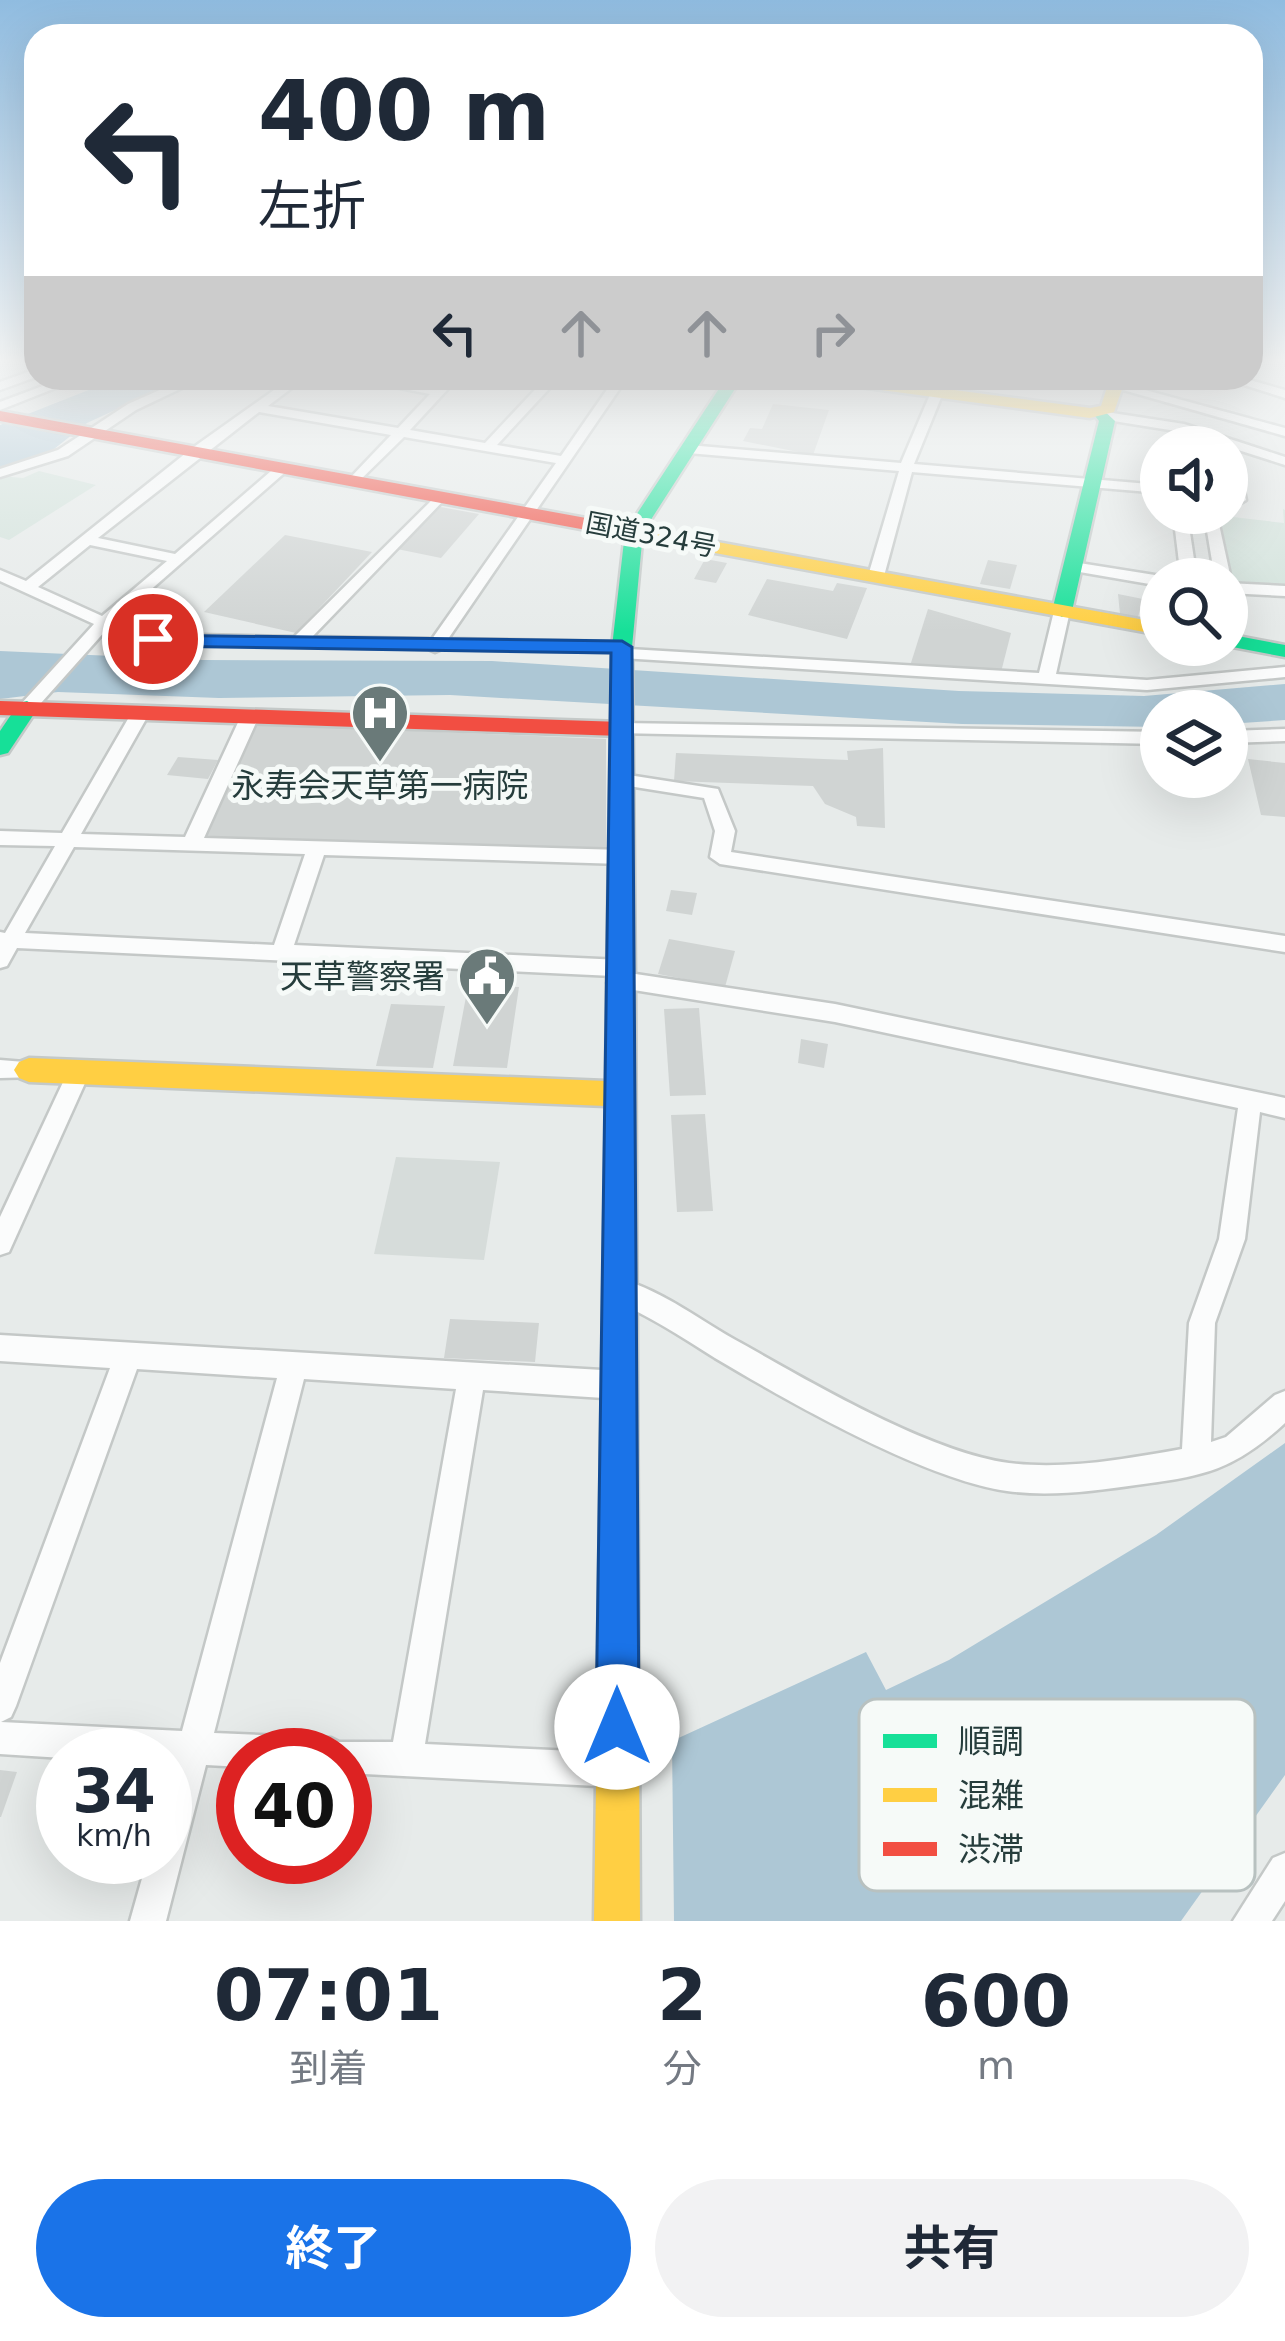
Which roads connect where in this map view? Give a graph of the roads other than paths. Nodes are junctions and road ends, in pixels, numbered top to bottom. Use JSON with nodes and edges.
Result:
{"nodes":[{"id":1,"x":61,"y":453,"type":"edge"},
{"id":2,"x":195,"y":453,"type":"edge"},
{"id":3,"x":200,"y":453,"type":"edge"},
{"id":4,"x":382,"y":453,"type":"edge"},
{"id":5,"x":521,"y":453,"type":"edge"},
{"id":6,"x":568,"y":453,"type":"edge"},
{"id":7,"x":686,"y":453,"type":"edge"},
{"id":8,"x":738,"y":453,"type":"edge"},
{"id":9,"x":912,"y":453,"type":"edge"},
{"id":10,"x":1099,"y":453,"type":"edge"},
{"id":11,"x":563,"y":460,"type":"junction"},
{"id":12,"x":907,"y":465,"type":"junction"},
{"id":13,"x":284,"y":468,"type":"junction"},
{"id":14,"x":0,"y":473,"type":"edge"},
{"id":15,"x":1096,"y":480,"type":"junction"},
{"id":16,"x":355,"y":481,"type":"junction"},
{"id":17,"x":1140,"y":486,"type":"edge"},
{"id":18,"x":440,"y":496,"type":"junction"},
{"id":19,"x":531,"y":513,"type":"junction"},
{"id":20,"x":634,"y":532,"type":"junction"},
{"id":21,"x":87,"y":540,"type":"junction"},
{"id":22,"x":179,"y":559,"type":"junction"},
{"id":23,"x":1073,"y":567,"type":"junction"},
{"id":24,"x":0,"y":574,"type":"edge"},
{"id":25,"x":876,"y":576,"type":"junction"},
{"id":26,"x":1140,"y":578,"type":"edge"},
{"id":27,"x":31,"y":585,"type":"junction"},
{"id":28,"x":1248,"y":589,"type":"edge"},
{"id":29,"x":1285,"y":591,"type":"edge"},
{"id":30,"x":1062,"y":611,"type":"junction"},
{"id":31,"x":104,"y":623,"type":"junction"},
{"id":32,"x":1140,"y":624,"type":"edge"},
{"id":33,"x":299,"y":641,"type":"junction"},
{"id":34,"x":1248,"y":644,"type":"edge"},
{"id":35,"x":435,"y":647,"type":"junction"},
{"id":36,"x":1285,"y":651,"type":"edge"},
{"id":37,"x":621,"y":654,"type":"junction"},
{"id":38,"x":1285,"y":672,"type":"edge"},
{"id":39,"x":1046,"y":682,"type":"junction"},
{"id":40,"x":20,"y":705,"type":"edge"},
{"id":41,"x":141,"y":712,"type":"junction"},
{"id":42,"x":250,"y":716,"type":"junction"},
{"id":43,"x":622,"y":720,"type":"junction"},
{"id":44,"x":1285,"y":735,"type":"edge"},
{"id":45,"x":1248,"y":736,"type":"edge"},
{"id":46,"x":1140,"y":737,"type":"edge"},
{"id":47,"x":0,"y":748,"type":"edge"},
{"id":48,"x":622,"y":780,"type":"junction"},
{"id":49,"x":0,"y":838,"type":"edge"},
{"id":50,"x":68,"y":840,"type":"junction"},
{"id":51,"x":191,"y":844,"type":"junction"},
{"id":52,"x":317,"y":848,"type":"junction"},
{"id":53,"x":622,"y":857,"type":"junction"},
{"id":54,"x":6,"y":940,"type":"edge"},
{"id":55,"x":1285,"y":944,"type":"edge"},
{"id":56,"x":281,"y":952,"type":"junction"},
{"id":57,"x":0,"y":960,"type":"edge"},
{"id":58,"x":621,"y":974,"type":"junction"},
{"id":59,"x":0,"y":1069,"type":"edge"},
{"id":60,"x":29,"y":1070,"type":"joint"},
{"id":61,"x":79,"y":1072,"type":"junction"},
{"id":62,"x":621,"y":1094,"type":"junction"},
{"id":63,"x":1250,"y":1101,"type":"junction"},
{"id":64,"x":1285,"y":1108,"type":"edge"},
{"id":65,"x":0,"y":1244,"type":"edge"},
{"id":66,"x":620,"y":1291,"type":"junction"},
{"id":67,"x":0,"y":1348,"type":"edge"},
{"id":68,"x":128,"y":1356,"type":"junction"},
{"id":69,"x":293,"y":1366,"type":"junction"},
{"id":70,"x":472,"y":1376,"type":"junction"},
{"id":71,"x":619,"y":1385,"type":"junction"},
{"id":72,"x":1285,"y":1405,"type":"edge"},
{"id":73,"x":1196,"y":1460,"type":"junction"},
{"id":74,"x":0,"y":1706,"type":"edge"},
{"id":75,"x":0,"y":1738,"type":"edge"},
{"id":76,"x":193,"y":1748,"type":"junction"},
{"id":77,"x":216,"y":1749,"type":"edge"},
{"id":78,"x":192,"y":1752,"type":"edge"},
{"id":79,"x":372,"y":1757,"type":"edge"},
{"id":80,"x":406,"y":1759,"type":"junction"},
{"id":81,"x":617,"y":1770,"type":"junction"},
{"id":82,"x":1285,"y":1870,"type":"edge"},
{"id":83,"x":158,"y":1884,"type":"edge"},
{"id":84,"x":148,"y":1921,"type":"edge"},
{"id":85,"x":616,"y":1921,"type":"edge"},
{"id":86,"x":1251,"y":1921,"type":"edge"}],
"edges":[{"from":1,"to":14,"type":"street"},
{"from":2,"to":21,"type":"street"},
{"from":3,"to":13,"type":"main road","name":"国道324号"},
{"from":4,"to":16,"type":"street"},
{"from":5,"to":11,"type":"street"},
{"from":6,"to":11,"type":"street"},
{"from":7,"to":20,"type":"main road"},
{"from":8,"to":12,"type":"street"},
{"from":9,"to":12,"type":"street"},
{"from":10,"to":15,"type":"main road"},
{"from":11,"to":19,"type":"street"},
{"from":12,"to":15,"type":"street"},
{"from":12,"to":25,"type":"street"},
{"from":13,"to":16,"type":"main road","name":"国道324号"},
{"from":13,"to":22,"type":"street"},
{"from":15,"to":17,"type":"street"},
{"from":15,"to":23,"type":"main road"},
{"from":16,"to":18,"type":"main road","name":"国道324号"},
{"from":18,"to":19,"type":"main road","name":"国道324号"},
{"from":18,"to":33,"type":"street"},
{"from":19,"to":20,"type":"main road","name":"国道324号"},
{"from":19,"to":35,"type":"street"},
{"from":20,"to":25,"type":"main road","name":"国道324号"},
{"from":20,"to":37,"type":"main road"},
{"from":21,"to":22,"type":"street"},
{"from":21,"to":27,"type":"street"},
{"from":22,"to":31,"type":"street"},
{"from":23,"to":26,"type":"street"},
{"from":23,"to":30,"type":"main road"},
{"from":24,"to":27,"type":"street"},
{"from":25,"to":30,"type":"main road","name":"国道324号"},
{"from":27,"to":31,"type":"street"},
{"from":28,"to":29,"type":"street"},
{"from":30,"to":32,"type":"main road","name":"国道324号"},
{"from":30,"to":39,"type":"street"},
{"from":31,"to":33,"type":"street"},
{"from":31,"to":40,"type":"street"},
{"from":33,"to":35,"type":"street"},
{"from":34,"to":36,"type":"main road"},
{"from":35,"to":37,"type":"street"},
{"from":37,"to":39,"type":"street"},
{"from":37,"to":43,"type":"main road"},
{"from":38,"to":39,"type":"street"},
{"from":40,"to":41,"type":"main road"},
{"from":40,"to":47,"type":"main road"},
{"from":41,"to":42,"type":"main road"},
{"from":41,"to":50,"type":"street"},
{"from":42,"to":43,"type":"main road"},
{"from":42,"to":51,"type":"street"},
{"from":43,"to":46,"type":"street"},
{"from":43,"to":48,"type":"main road"},
{"from":44,"to":45,"type":"street"},
{"from":48,"to":53,"type":"main road"},
{"from":48,"to":55,"type":"street"},
{"from":49,"to":50,"type":"street"},
{"from":50,"to":51,"type":"street"},
{"from":50,"to":54,"type":"street"},
{"from":51,"to":52,"type":"street"},
{"from":52,"to":53,"type":"street"},
{"from":52,"to":56,"type":"street"},
{"from":53,"to":58,"type":"main road"},
{"from":54,"to":56,"type":"street"},
{"from":54,"to":57,"type":"street"},
{"from":56,"to":58,"type":"street"},
{"from":58,"to":62,"type":"main road"},
{"from":58,"to":63,"type":"street"},
{"from":59,"to":60,"type":"street"},
{"from":60,"to":61,"type":"main road"},
{"from":61,"to":62,"type":"main road"},
{"from":61,"to":65,"type":"street"},
{"from":62,"to":66,"type":"main road"},
{"from":63,"to":64,"type":"street"},
{"from":63,"to":73,"type":"street"},
{"from":66,"to":71,"type":"main road"},
{"from":66,"to":73,"type":"street"},
{"from":67,"to":68,"type":"street"},
{"from":68,"to":69,"type":"street"},
{"from":68,"to":74,"type":"street"},
{"from":69,"to":70,"type":"street"},
{"from":69,"to":76,"type":"street"},
{"from":70,"to":71,"type":"street"},
{"from":70,"to":80,"type":"street"},
{"from":71,"to":81,"type":"main road"},
{"from":72,"to":73,"type":"street"},
{"from":75,"to":76,"type":"street"},
{"from":76,"to":77,"type":"street"},
{"from":76,"to":78,"type":"street"},
{"from":79,"to":80,"type":"street"},
{"from":80,"to":81,"type":"street"},
{"from":81,"to":85,"type":"main road"},
{"from":82,"to":86,"type":"street"},
{"from":83,"to":84,"type":"street"}]}
